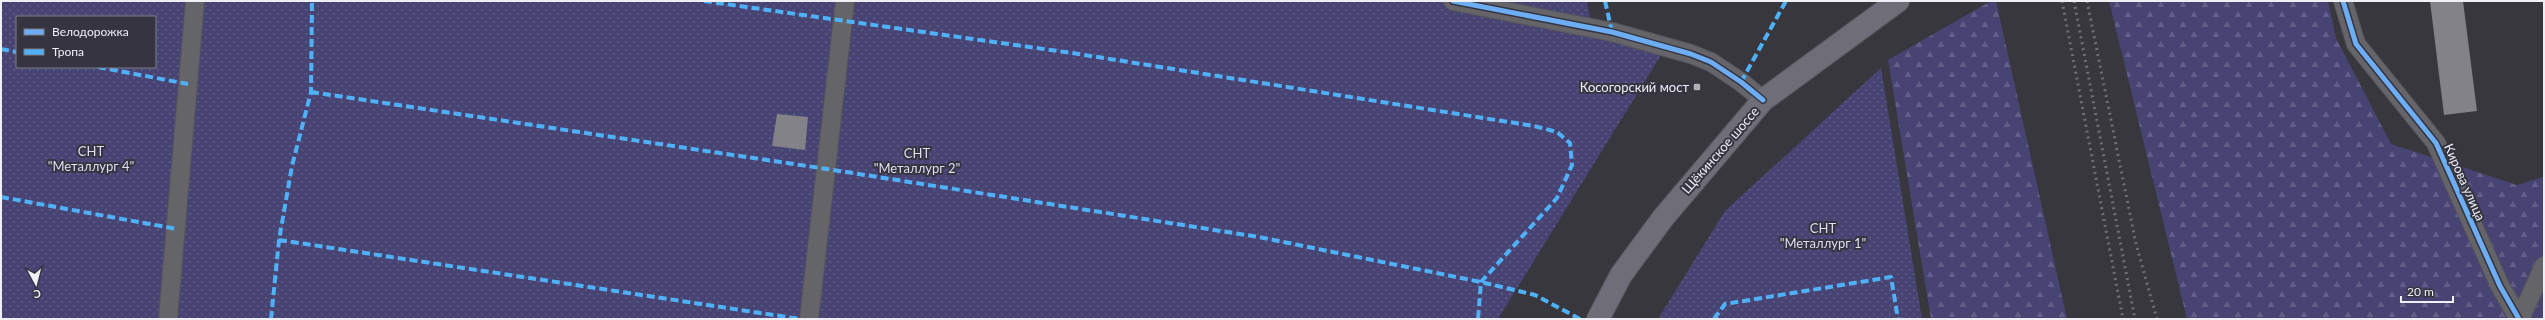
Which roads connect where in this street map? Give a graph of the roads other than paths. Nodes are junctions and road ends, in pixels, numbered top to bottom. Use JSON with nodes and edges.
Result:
{"nodes":[{"id":1,"x":196,"y":1,"type":"edge"},
{"id":2,"x":845,"y":1,"type":"edge"},
{"id":3,"x":1453,"y":1,"type":"edge"},
{"id":4,"x":1898,"y":1,"type":"edge"},
{"id":5,"x":2343,"y":1,"type":"edge"},
{"id":6,"x":1763,"y":100,"type":"junction"},
{"id":7,"x":2544,"y":266,"type":"edge"},
{"id":8,"x":168,"y":319,"type":"edge"},
{"id":9,"x":809,"y":319,"type":"edge"},
{"id":10,"x":1598,"y":319,"type":"edge"},
{"id":11,"x":2519,"y":319,"type":"edge"}],
"edges":[{"from":1,"to":8,"type":"street"},
{"from":2,"to":9,"type":"street"},
{"from":3,"to":6,"type":"street"},
{"from":4,"to":6,"type":"main road","name":"Щёкинское шоссе"},
{"from":5,"to":11,"type":"street","name":"Кирова улица"},
{"from":6,"to":10,"type":"main road","name":"Щёкинское шоссе"},
{"from":7,"to":11,"type":"street"}]}
